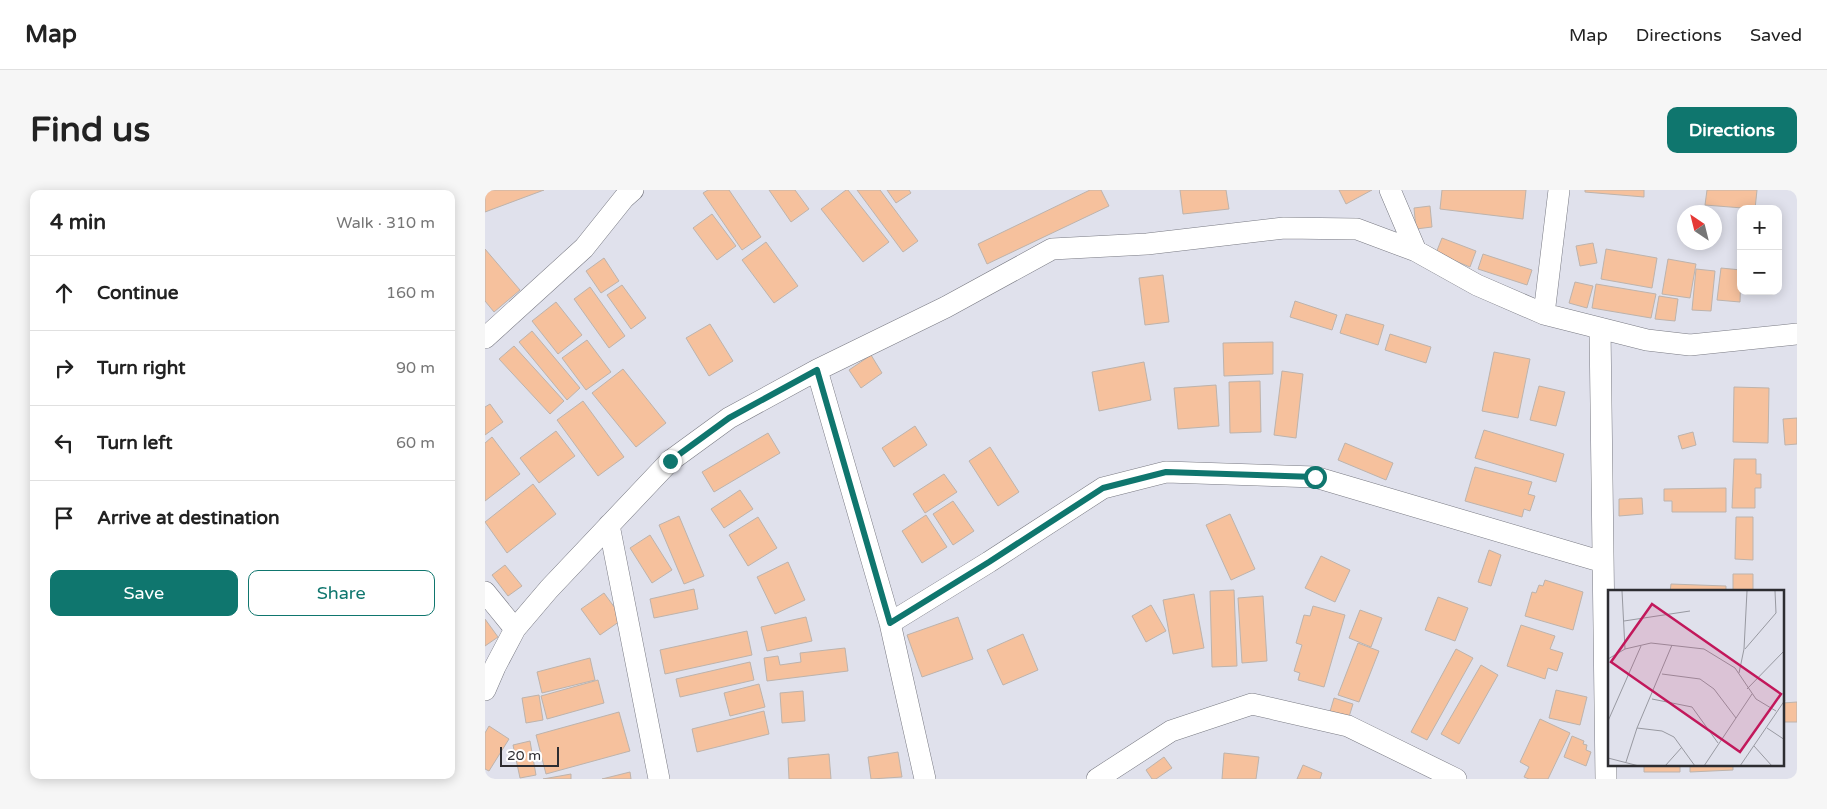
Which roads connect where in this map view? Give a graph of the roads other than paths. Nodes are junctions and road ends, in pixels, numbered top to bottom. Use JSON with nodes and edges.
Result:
{"nodes":[{"id":1,"x":633,"y":190,"type":"edge"},
{"id":2,"x":1390,"y":190,"type":"edge"},
{"id":3,"x":1559,"y":190,"type":"edge"},
{"id":4,"x":1416,"y":251,"type":"junction"},
{"id":5,"x":1544,"y":314,"type":"junction"},
{"id":6,"x":1600,"y":328,"type":"junction"},
{"id":7,"x":1797,"y":334,"type":"edge"},
{"id":8,"x":485,"y":338,"type":"edge"},
{"id":9,"x":817,"y":370,"type":"junction"},
{"id":10,"x":609,"y":525,"type":"junction"},
{"id":11,"x":1603,"y":562,"type":"junction"},
{"id":12,"x":485,"y":592,"type":"edge"},
{"id":13,"x":890,"y":623,"type":"junction"},
{"id":14,"x":515,"y":629,"type":"junction"},
{"id":15,"x":485,"y":690,"type":"edge"},
{"id":16,"x":659,"y":779,"type":"edge"},
{"id":17,"x":925,"y":779,"type":"edge"},
{"id":18,"x":1097,"y":779,"type":"edge"},
{"id":19,"x":1456,"y":779,"type":"edge"},
{"id":20,"x":1607,"y":779,"type":"edge"}],
"edges":[{"from":1,"to":8,"type":"street"},
{"from":2,"to":4,"type":"street"},
{"from":3,"to":5,"type":"street"},
{"from":4,"to":5,"type":"street"},
{"from":4,"to":9,"type":"street"},
{"from":5,"to":6,"type":"street"},
{"from":6,"to":7,"type":"street"},
{"from":6,"to":11,"type":"street"},
{"from":9,"to":10,"type":"street"},
{"from":9,"to":13,"type":"street"},
{"from":10,"to":14,"type":"street"},
{"from":10,"to":16,"type":"street"},
{"from":11,"to":13,"type":"street"},
{"from":11,"to":20,"type":"street"},
{"from":12,"to":14,"type":"street"},
{"from":13,"to":17,"type":"street"},
{"from":14,"to":15,"type":"street"},
{"from":18,"to":19,"type":"street"}]}
